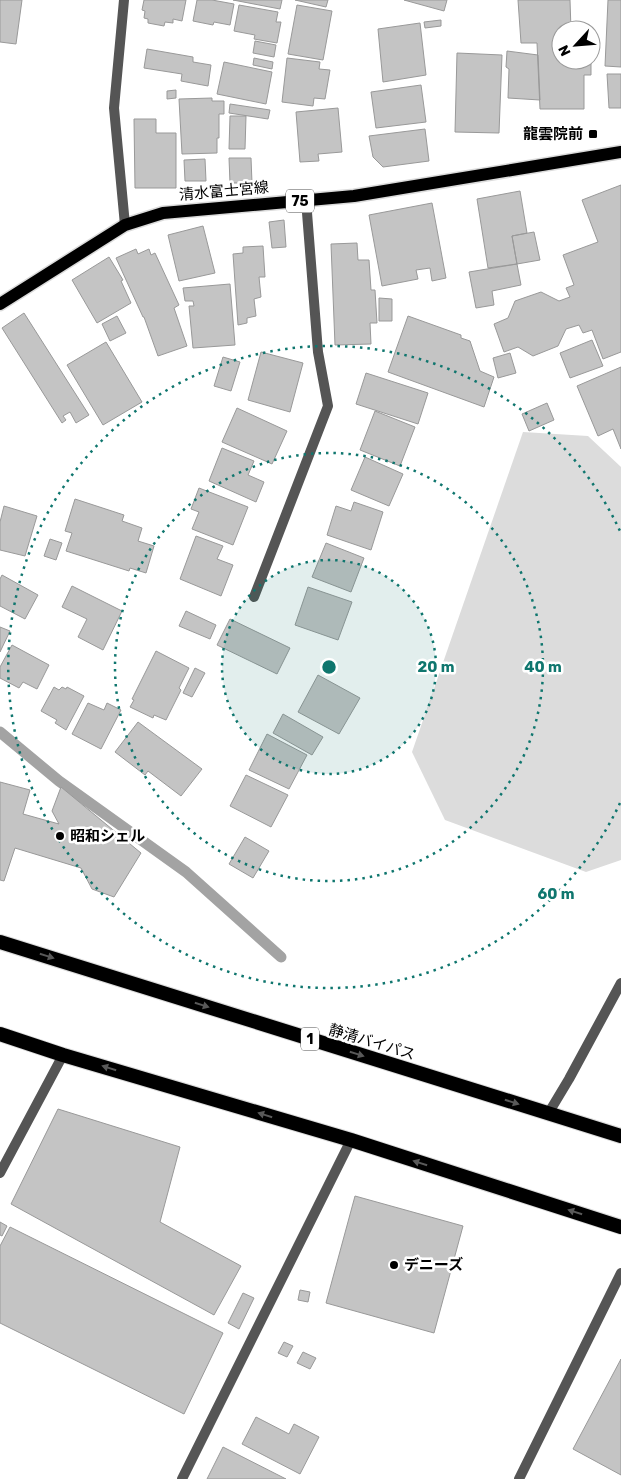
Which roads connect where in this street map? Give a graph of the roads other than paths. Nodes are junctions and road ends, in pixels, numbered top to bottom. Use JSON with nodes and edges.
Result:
{"nodes":[{"id":1,"x":124,"y":0,"type":"edge"},
{"id":2,"x":621,"y":152,"type":"edge"},
{"id":3,"x":306,"y":200,"type":"junction"},
{"id":4,"x":125,"y":225,"type":"junction"},
{"id":5,"x":0,"y":304,"type":"edge"},
{"id":6,"x":254,"y":597,"type":"dead end"},
{"id":7,"x":0,"y":942,"type":"edge"},
{"id":8,"x":621,"y":983,"type":"edge"},
{"id":9,"x":0,"y":1034,"type":"edge"},
{"id":10,"x":63,"y":1055,"type":"junction"},
{"id":11,"x":548,"y":1114,"type":"junction"},
{"id":12,"x":621,"y":1136,"type":"edge"},
{"id":13,"x":351,"y":1140,"type":"junction"},
{"id":14,"x":0,"y":1173,"type":"edge"},
{"id":15,"x":621,"y":1227,"type":"edge"},
{"id":16,"x":621,"y":1273,"type":"edge"},
{"id":17,"x":182,"y":1479,"type":"edge"},
{"id":18,"x":519,"y":1479,"type":"edge"}],
"edges":[{"from":1,"to":4,"type":"street"},
{"from":2,"to":3,"type":"main road","name":"清水富士宮線","number":"75"},
{"from":3,"to":4,"type":"main road","name":"清水富士宮線","number":"75"},
{"from":3,"to":6,"type":"street"},
{"from":4,"to":5,"type":"main road","name":"清水富士宮線","number":"75"},
{"from":7,"to":11,"type":"highway","name":"静清バイパス","number":"1","one_way":true},
{"from":8,"to":11,"type":"street"},
{"from":9,"to":10,"type":"highway"},
{"from":13,"to":10,"type":"highway","one_way":true},
{"from":10,"to":14,"type":"street"},
{"from":11,"to":12,"type":"highway","name":"静清バイパス","number":"1"},
{"from":15,"to":13,"type":"highway","one_way":true},
{"from":13,"to":17,"type":"street"},
{"from":16,"to":18,"type":"street"}]}
